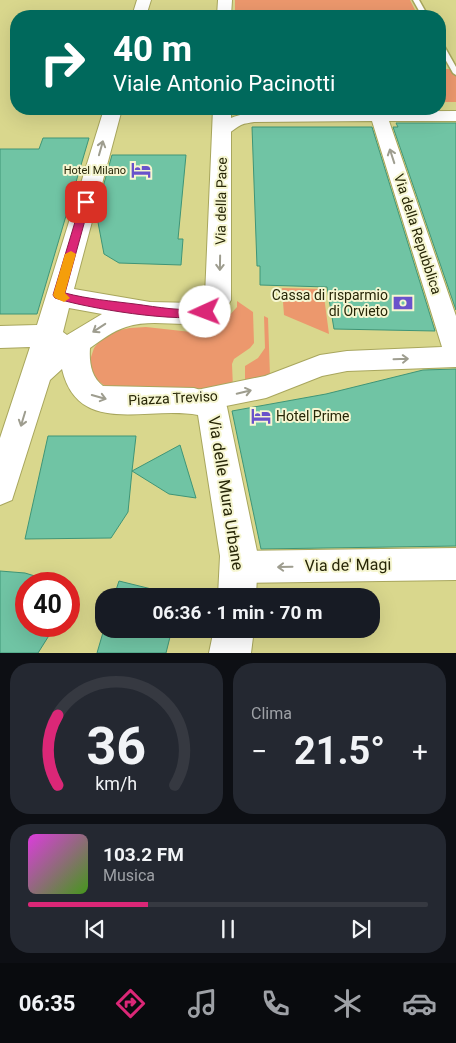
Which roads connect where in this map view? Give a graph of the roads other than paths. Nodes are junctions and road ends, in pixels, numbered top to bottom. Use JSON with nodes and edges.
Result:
{"nodes":[{"id":1,"x":446,"y":55,"type":"edge"},
{"id":2,"x":456,"y":73,"type":"edge"},
{"id":3,"x":111,"y":115,"type":"edge"},
{"id":4,"x":456,"y":116,"type":"edge"},
{"id":5,"x":379,"y":117,"type":"junction"},
{"id":6,"x":222,"y":119,"type":"edge"},
{"id":7,"x":58,"y":295,"type":"junction"},
{"id":8,"x":157,"y":311,"type":"junction"},
{"id":9,"x":0,"y":337,"type":"edge"},
{"id":10,"x":66,"y":347,"type":"junction"},
{"id":11,"x":456,"y":352,"type":"edge"},
{"id":12,"x":456,"y":357,"type":"edge"},
{"id":13,"x":196,"y":400,"type":"junction"},
{"id":14,"x":0,"y":488,"type":"edge"},
{"id":15,"x":456,"y":564,"type":"edge"},
{"id":16,"x":238,"y":582,"type":"edge"},
{"id":17,"x":232,"y":638,"type":"edge"},
{"id":18,"x":230,"y":653,"type":"edge"}],
"edges":[{"from":1,"to":2,"type":"lane"},
{"from":7,"to":3,"type":"street","one_way":true},
{"from":4,"to":5,"type":"street"},
{"from":4,"to":6,"type":"lane"},
{"from":5,"to":6,"type":"street"},
{"from":11,"to":5,"type":"street","name":"Via della Repubblica","one_way":true},
{"from":6,"to":8,"type":"street","name":"Via della Pace","one_way":true},
{"from":7,"to":8,"type":"street"},
{"from":7,"to":10,"type":"street"},
{"from":8,"to":10,"type":"street","one_way":true},
{"from":9,"to":10,"type":"street"},
{"from":10,"to":13,"type":"street","name":"Piazza Treviso","one_way":true},
{"from":10,"to":14,"type":"street","one_way":true},
{"from":13,"to":12,"type":"street","name":"Piazza Treviso","one_way":true},
{"from":13,"to":16,"type":"street","name":"Via delle Mura Urbane"},
{"from":15,"to":16,"type":"street","name":"Via de' Magi","one_way":true},
{"from":17,"to":18,"type":"street"}]}
